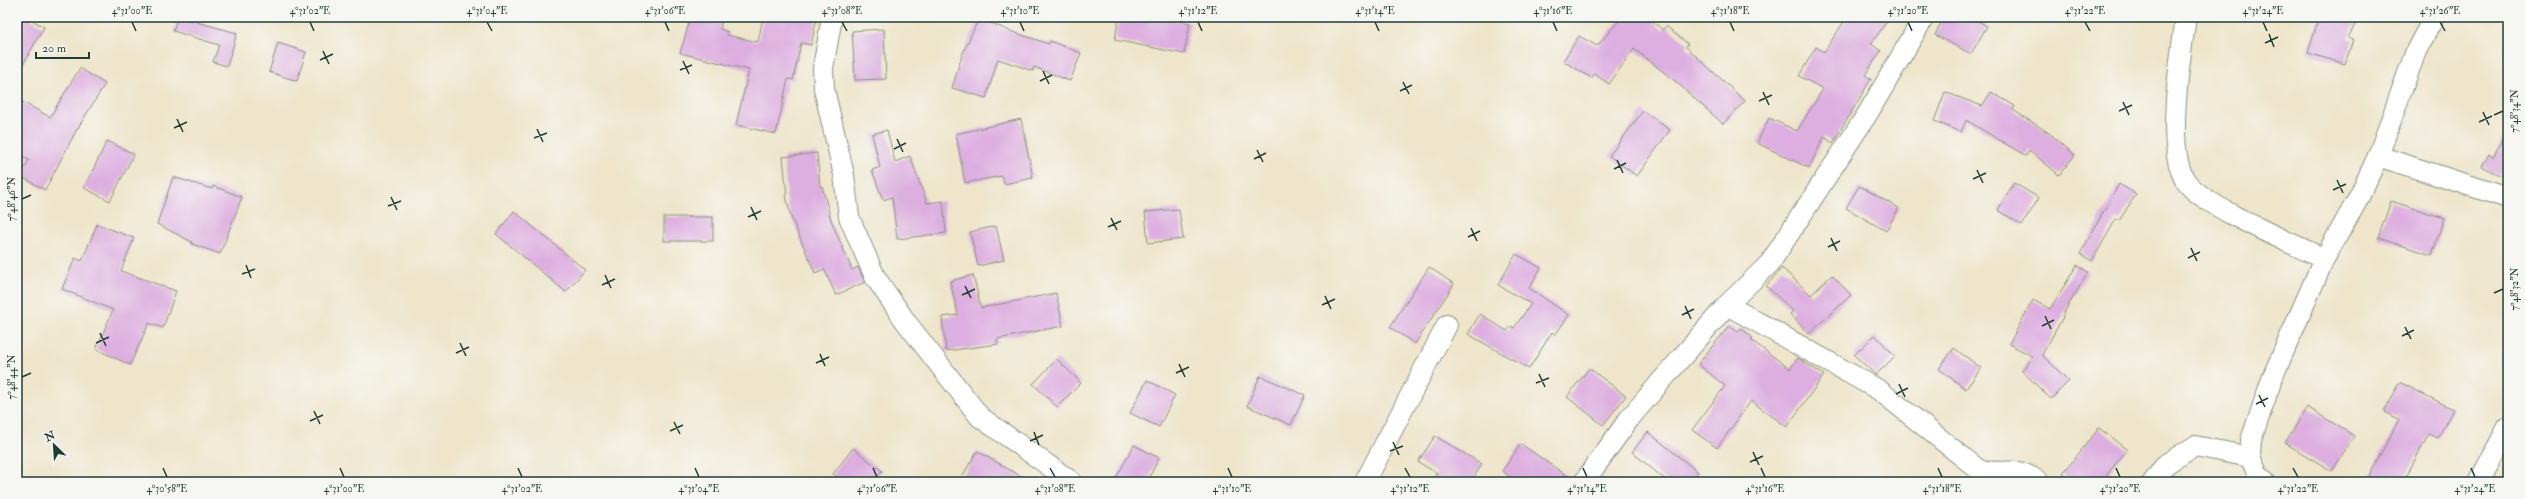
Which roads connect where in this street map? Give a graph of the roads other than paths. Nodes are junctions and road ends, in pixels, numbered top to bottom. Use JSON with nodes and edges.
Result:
{"nodes":[{"id":1,"x":832,"y":17,"type":"edge"},
{"id":2,"x":1924,"y":17,"type":"edge"},
{"id":3,"x":2186,"y":17,"type":"edge"},
{"id":4,"x":2434,"y":17,"type":"edge"},
{"id":5,"x":2378,"y":156,"type":"junction"},
{"id":6,"x":2508,"y":198,"type":"edge"},
{"id":7,"x":2324,"y":259,"type":"junction"},
{"id":8,"x":1727,"y":305,"type":"junction"},
{"id":9,"x":1447,"y":325,"type":"dead end"},
{"id":10,"x":2507,"y":432,"type":"edge"},
{"id":11,"x":2250,"y":457,"type":"junction"},
{"id":12,"x":1072,"y":482,"type":"edge"},
{"id":13,"x":1365,"y":482,"type":"edge"},
{"id":14,"x":1584,"y":482,"type":"edge"},
{"id":15,"x":2039,"y":482,"type":"edge"},
{"id":16,"x":2152,"y":482,"type":"edge"},
{"id":17,"x":2265,"y":482,"type":"edge"},
{"id":18,"x":2479,"y":482,"type":"edge"}],
"edges":[{"from":1,"to":12,"type":"street"},
{"from":2,"to":8,"type":"street"},
{"from":3,"to":7,"type":"street"},
{"from":4,"to":5,"type":"street"},
{"from":5,"to":6,"type":"street"},
{"from":5,"to":7,"type":"street"},
{"from":7,"to":11,"type":"street"},
{"from":8,"to":14,"type":"street"},
{"from":8,"to":15,"type":"street"},
{"from":9,"to":13,"type":"street"},
{"from":10,"to":18,"type":"street"},
{"from":11,"to":16,"type":"street"},
{"from":11,"to":17,"type":"street"}]}
